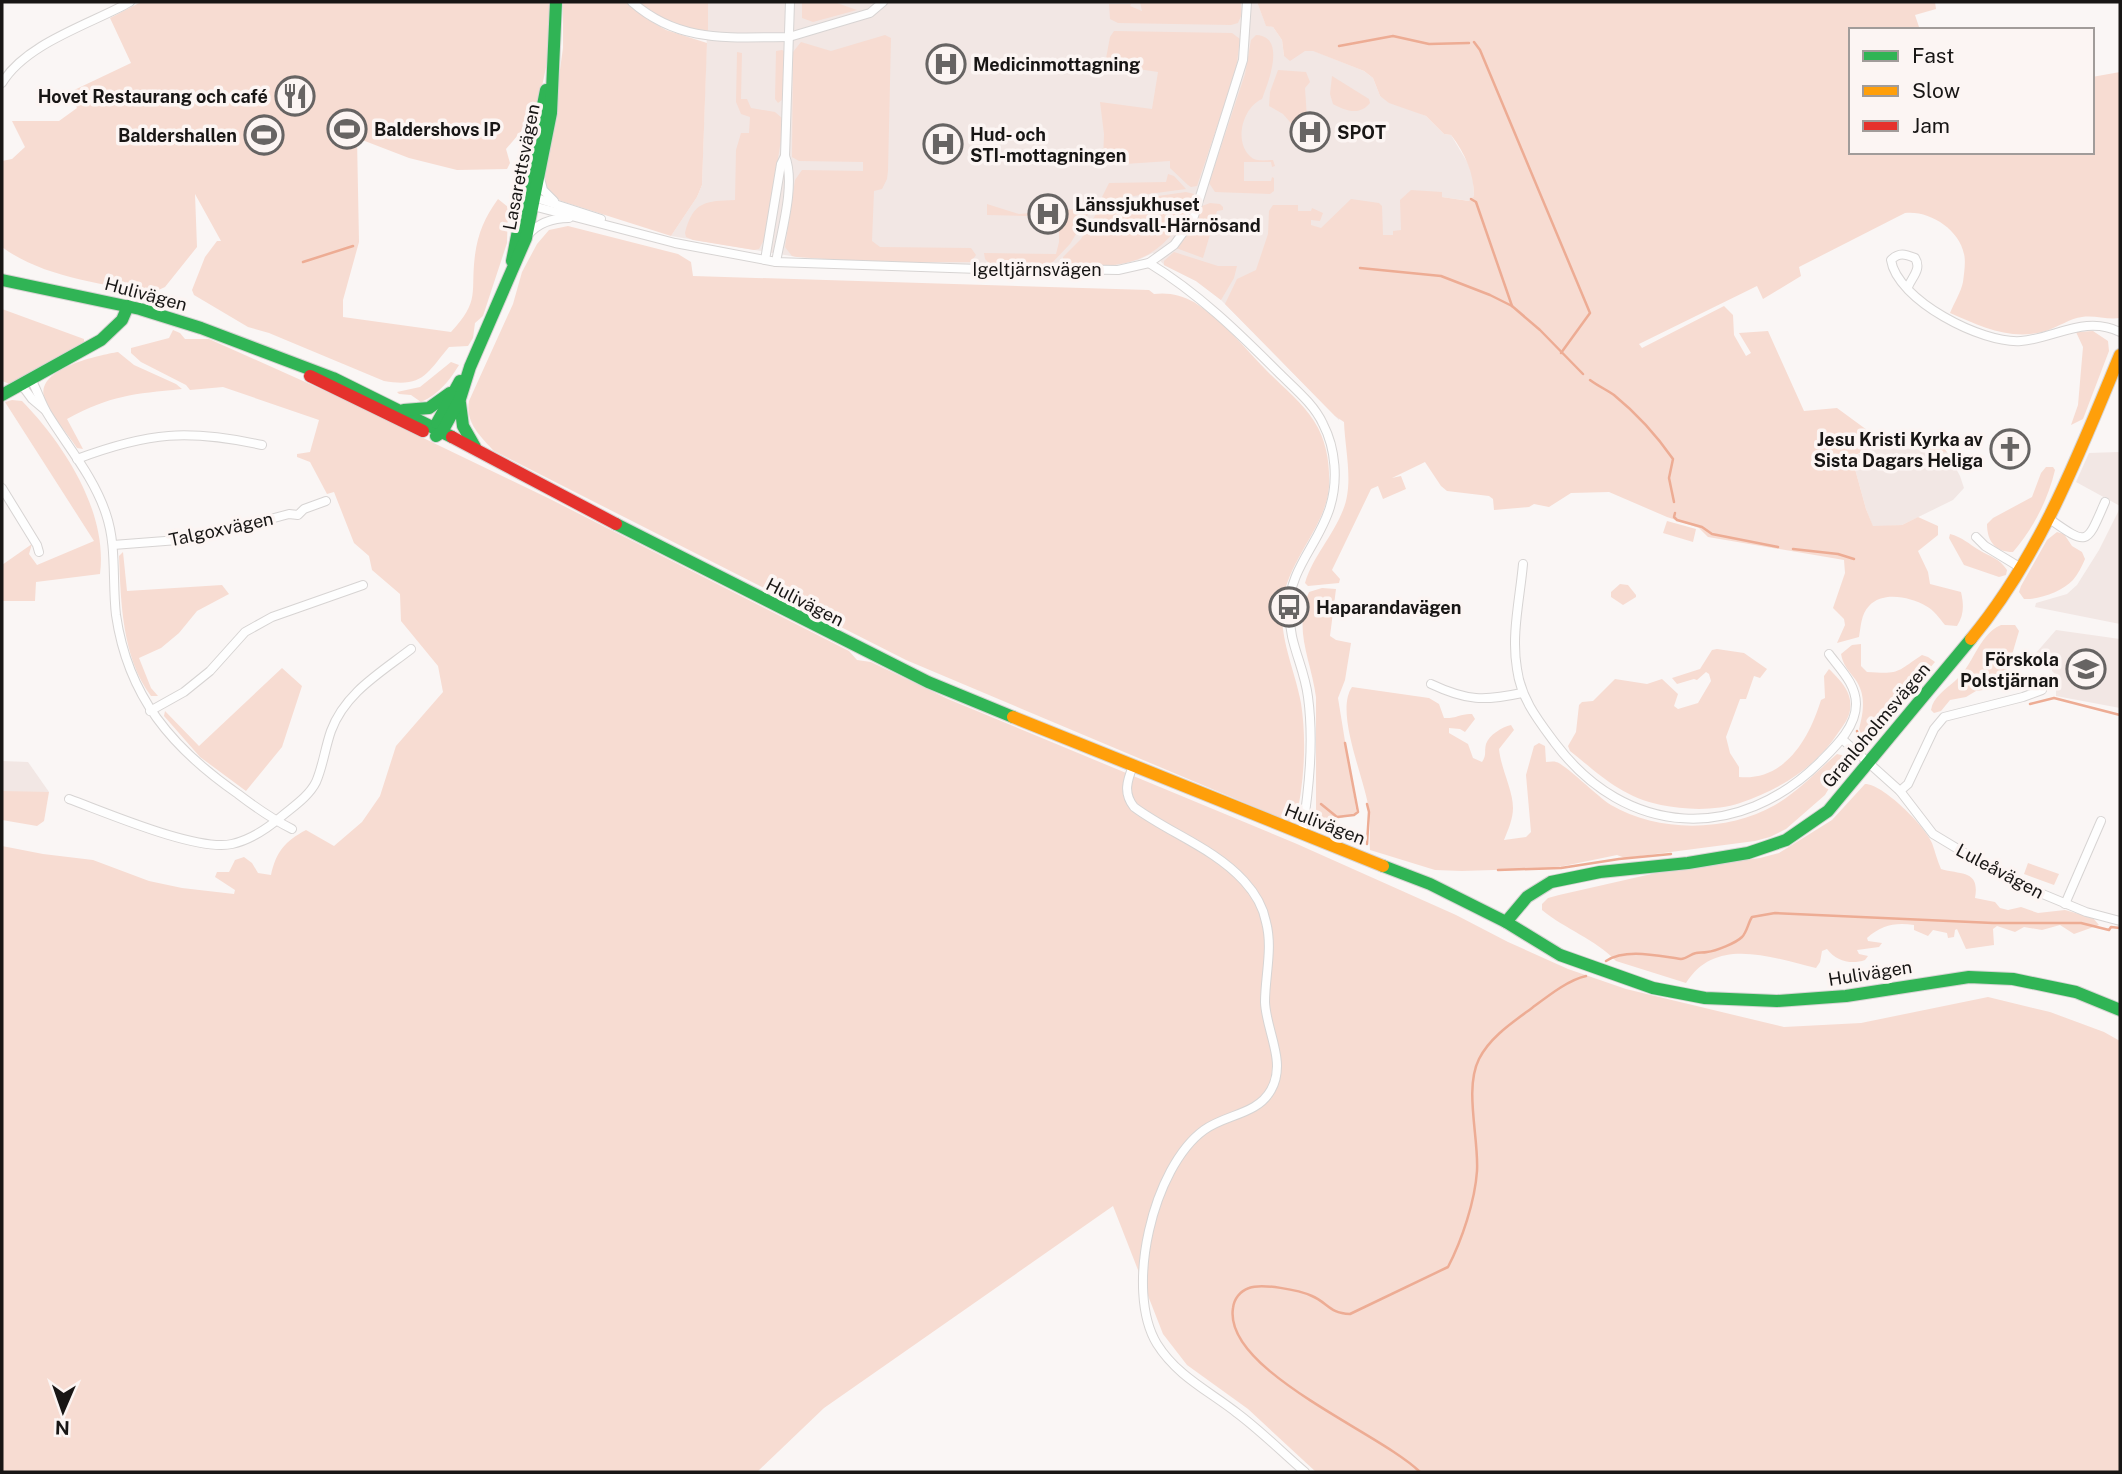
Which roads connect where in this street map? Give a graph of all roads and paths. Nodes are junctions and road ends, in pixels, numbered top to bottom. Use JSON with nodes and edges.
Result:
{"nodes":[{"id":1,"x":130,"y":2,"type":"edge"},
{"id":2,"x":556,"y":2,"type":"edge"},
{"id":3,"x":632,"y":2,"type":"edge"},
{"id":4,"x":790,"y":2,"type":"edge"},
{"id":5,"x":883,"y":2,"type":"edge"},
{"id":6,"x":1247,"y":2,"type":"edge"},
{"id":7,"x":789,"y":37,"type":"junction"},
{"id":8,"x":554,"y":60,"type":"junction"},
{"id":9,"x":5,"y":69,"type":"edge"},
{"id":10,"x":2,"y":83,"type":"edge"},
{"id":11,"x":785,"y":156,"type":"junction"},
{"id":12,"x":540,"y":174,"type":"junction"},
{"id":13,"x":529,"y":200,"type":"junction"},
{"id":14,"x":557,"y":203,"type":"junction"},
{"id":15,"x":578,"y":217,"type":"junction"},
{"id":16,"x":639,"y":233,"type":"junction"},
{"id":17,"x":526,"y":238,"type":"junction"},
{"id":18,"x":765,"y":260,"type":"junction"},
{"id":19,"x":776,"y":262,"type":"junction"},
{"id":20,"x":1149,"y":263,"type":"junction"},
{"id":21,"x":509,"y":278,"type":"junction"},
{"id":22,"x":2,"y":280,"type":"edge"},
{"id":23,"x":1908,"y":287,"type":"dead end"},
{"id":24,"x":122,"y":304,"type":"junction"},
{"id":25,"x":2120,"y":332,"type":"edge"},
{"id":26,"x":2120,"y":355,"type":"edge"},
{"id":27,"x":277,"y":358,"type":"junction"},
{"id":28,"x":471,"y":367,"type":"junction"},
{"id":29,"x":26,"y":382,"type":"junction"},
{"id":30,"x":459,"y":383,"type":"junction"},
{"id":31,"x":2,"y":395,"type":"edge"},
{"id":32,"x":460,"y":399,"type":"junction"},
{"id":33,"x":397,"y":409,"type":"junction"},
{"id":34,"x":437,"y":432,"type":"junction"},
{"id":35,"x":262,"y":445,"type":"dead end"},
{"id":36,"x":478,"y":450,"type":"junction"},
{"id":37,"x":78,"y":459,"type":"junction"},
{"id":38,"x":2,"y":488,"type":"edge"},
{"id":39,"x":553,"y":492,"type":"junction"},
{"id":40,"x":326,"y":501,"type":"dead end"},
{"id":41,"x":2105,"y":502,"type":"dead end"},
{"id":42,"x":6,"y":503,"type":"edge"},
{"id":43,"x":2048,"y":518,"type":"junction"},
{"id":44,"x":1976,"y":537,"type":"dead end"},
{"id":45,"x":113,"y":545,"type":"junction"},
{"id":46,"x":39,"y":552,"type":"dead end"},
{"id":47,"x":1523,"y":564,"type":"dead end"},
{"id":48,"x":2021,"y":568,"type":"junction"},
{"id":49,"x":363,"y":585,"type":"dead end"},
{"id":50,"x":411,"y":649,"type":"dead end"},
{"id":51,"x":1829,"y":654,"type":"dead end"},
{"id":52,"x":1431,"y":684,"type":"dead end"},
{"id":53,"x":2042,"y":690,"type":"dead end"},
{"id":54,"x":1522,"y":693,"type":"junction"},
{"id":55,"x":150,"y":710,"type":"junction"},
{"id":56,"x":1842,"y":739,"type":"junction"},
{"id":57,"x":1868,"y":761,"type":"junction"},
{"id":58,"x":1133,"y":766,"type":"junction"},
{"id":59,"x":1900,"y":791,"type":"junction"},
{"id":60,"x":69,"y":799,"type":"dead end"},
{"id":61,"x":276,"y":821,"type":"junction"},
{"id":62,"x":2101,"y":821,"type":"dead end"},
{"id":63,"x":292,"y":829,"type":"dead end"},
{"id":64,"x":1302,"y":834,"type":"junction"},
{"id":65,"x":2065,"y":904,"type":"junction"},
{"id":66,"x":2120,"y":921,"type":"edge"},
{"id":67,"x":1506,"y":922,"type":"junction"},
{"id":68,"x":2120,"y":1010,"type":"edge"},
{"id":69,"x":1305,"y":1472,"type":"edge"}],
"edges":[{"from":1,"to":9,"type":"street"},
{"from":2,"to":8,"type":"main road","name":"Lasarettsvägen"},
{"from":3,"to":7,"type":"street"},
{"from":4,"to":7,"type":"street"},
{"from":5,"to":7,"type":"street"},
{"from":6,"to":20,"type":"street","name":"Igeltjärnsvägen"},
{"from":7,"to":11,"type":"street"},
{"from":8,"to":12,"type":"main road","name":"Lasarettsvägen"},
{"from":8,"to":13,"type":"main road","name":"Lasarettsvägen"},
{"from":9,"to":10,"type":"street"},
{"from":11,"to":18,"type":"street"},
{"from":11,"to":19,"type":"street"},
{"from":12,"to":13,"type":"main road","name":"Lasarettsvägen"},
{"from":12,"to":14,"type":"street"},
{"from":13,"to":14,"type":"street","name":"Igeltjärnsvägen"},
{"from":13,"to":15,"type":"street","name":"Igeltjärnsvägen"},
{"from":13,"to":17,"type":"main road","name":"Lasarettsvägen"},
{"from":13,"to":21,"type":"main road","name":"Lasarettsvägen"},
{"from":14,"to":16,"type":"street","name":"Igeltjärnsvägen"},
{"from":15,"to":16,"type":"street","name":"Igeltjärnsvägen"},
{"from":15,"to":17,"type":"street","name":"Igeltjärnsvägen"},
{"from":16,"to":18,"type":"street","name":"Igeltjärnsvägen"},
{"from":17,"to":21,"type":"main road","name":"Lasarettsvägen"},
{"from":18,"to":19,"type":"street","name":"Igeltjärnsvägen"},
{"from":19,"to":20,"type":"street","name":"Igeltjärnsvägen"},
{"from":20,"to":64,"type":"street"},
{"from":21,"to":28,"type":"main road","name":"Lasarettsvägen"},
{"from":22,"to":24,"type":"main road","name":"Hulivägen"},
{"from":23,"to":25,"type":"street"},
{"from":24,"to":27,"type":"main road","name":"Hulivägen"},
{"from":24,"to":29,"type":"main road"},
{"from":26,"to":43,"type":"main road","name":"Granloholmsvägen"},
{"from":27,"to":33,"type":"main road","name":"Hulivägen"},
{"from":27,"to":34,"type":"main road","name":"Hulivägen"},
{"from":28,"to":30,"type":"main road","name":"Lasarettsvägen"},
{"from":28,"to":32,"type":"main road","name":"Lasarettsvägen"},
{"from":29,"to":31,"type":"main road"},
{"from":29,"to":37,"type":"street"},
{"from":30,"to":33,"type":"main road"},
{"from":30,"to":34,"type":"main road","name":"Lasarettsvägen"},
{"from":32,"to":34,"type":"main road","name":"Lasarettsvägen"},
{"from":32,"to":36,"type":"main road"},
{"from":33,"to":34,"type":"main road","name":"Hulivägen"},
{"from":34,"to":36,"type":"main road","name":"Hulivägen"},
{"from":34,"to":39,"type":"main road","name":"Hulivägen"},
{"from":35,"to":37,"type":"street"},
{"from":36,"to":39,"type":"main road","name":"Hulivägen"},
{"from":37,"to":45,"type":"street"},
{"from":38,"to":42,"type":"street"},
{"from":39,"to":58,"type":"main road","name":"Hulivägen"},
{"from":40,"to":45,"type":"street","name":"Talgoxvägen"},
{"from":41,"to":43,"type":"street"},
{"from":42,"to":46,"type":"street"},
{"from":43,"to":48,"type":"main road","name":"Granloholmsvägen"},
{"from":44,"to":48,"type":"street"},
{"from":45,"to":55,"type":"street"},
{"from":47,"to":54,"type":"street"},
{"from":48,"to":57,"type":"main road","name":"Granloholmsvägen"},
{"from":49,"to":55,"type":"street"},
{"from":50,"to":61,"type":"street"},
{"from":51,"to":56,"type":"street"},
{"from":52,"to":54,"type":"street"},
{"from":53,"to":59,"type":"street"},
{"from":54,"to":56,"type":"street"},
{"from":55,"to":61,"type":"street"},
{"from":56,"to":57,"type":"street","name":"Luleåvägen"},
{"from":57,"to":59,"type":"street","name":"Luleåvägen"},
{"from":57,"to":67,"type":"main road","name":"Granloholmsvägen"},
{"from":58,"to":64,"type":"main road","name":"Hulivägen"},
{"from":58,"to":69,"type":"street"},
{"from":59,"to":65,"type":"street","name":"Luleåvägen"},
{"from":60,"to":61,"type":"street"},
{"from":61,"to":63,"type":"street"},
{"from":62,"to":65,"type":"street"},
{"from":64,"to":67,"type":"main road","name":"Hulivägen"},
{"from":65,"to":66,"type":"street","name":"Luleåvägen"},
{"from":67,"to":68,"type":"main road","name":"Hulivägen"}]}
